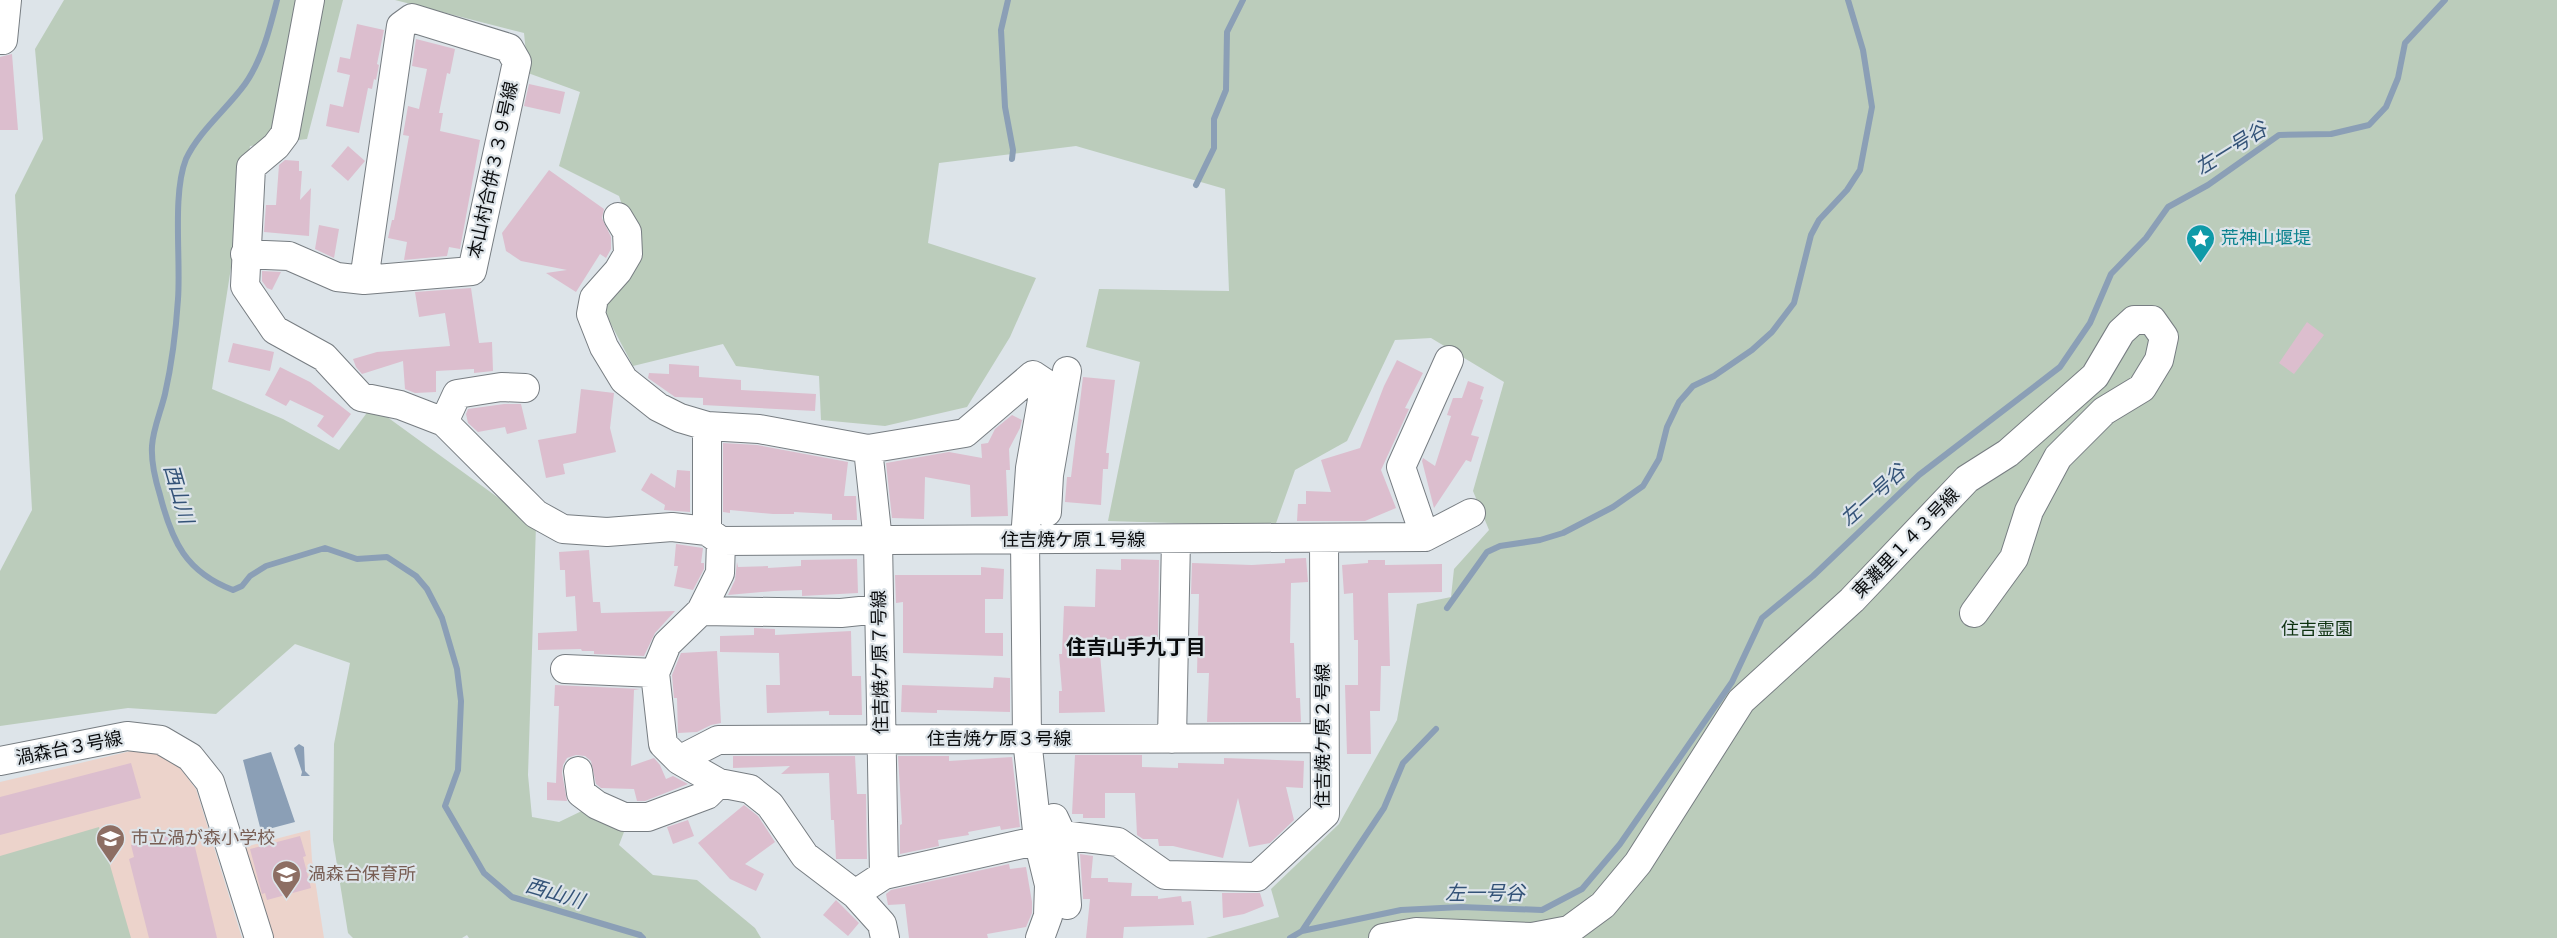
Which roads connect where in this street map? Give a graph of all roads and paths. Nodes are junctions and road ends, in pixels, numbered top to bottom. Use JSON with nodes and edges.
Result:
{"nodes":[{"id":1,"x":7,"y":0,"type":"edge"},
{"id":2,"x":310,"y":0,"type":"edge"},
{"id":3,"x":0,"y":40,"type":"edge"},
{"id":4,"x":618,"y":217,"type":"dead end"},
{"id":5,"x":245,"y":254,"type":"junction"},
{"id":6,"x":364,"y":280,"type":"junction"},
{"id":7,"x":1449,"y":360,"type":"dead end"},
{"id":8,"x":1067,"y":371,"type":"dead end"},
{"id":9,"x":525,"y":388,"type":"dead end"},
{"id":10,"x":444,"y":422,"type":"junction"},
{"id":11,"x":707,"y":426,"type":"junction"},
{"id":12,"x":868,"y":449,"type":"junction"},
{"id":13,"x":1471,"y":513,"type":"dead end"},
{"id":14,"x":714,"y":536,"type":"junction"},
{"id":15,"x":1425,"y":537,"type":"junction"},
{"id":16,"x":1324,"y":538,"type":"junction"},
{"id":17,"x":1176,"y":539,"type":"junction"},
{"id":18,"x":1035,"y":540,"type":"junction"},
{"id":19,"x":878,"y":541,"type":"junction"},
{"id":20,"x":879,"y":609,"type":"junction"},
{"id":21,"x":701,"y":610,"type":"junction"},
{"id":22,"x":1974,"y":613,"type":"dead end"},
{"id":23,"x":566,"y":669,"type":"dead end"},
{"id":24,"x":655,"y":674,"type":"junction"},
{"id":25,"x":1323,"y":738,"type":"junction"},
{"id":26,"x":1036,"y":739,"type":"junction"},
{"id":27,"x":1172,"y":739,"type":"junction"},
{"id":28,"x":880,"y":740,"type":"junction"},
{"id":29,"x":679,"y":760,"type":"junction"},
{"id":30,"x":0,"y":761,"type":"edge"},
{"id":31,"x":578,"y":771,"type":"dead end"},
{"id":32,"x":719,"y":783,"type":"junction"},
{"id":33,"x":1050,"y":837,"type":"junction"},
{"id":34,"x":884,"y":875,"type":"junction"},
{"id":35,"x":855,"y":894,"type":"junction"},
{"id":36,"x":258,"y":938,"type":"edge"},
{"id":37,"x":885,"y":938,"type":"edge"},
{"id":38,"x":1040,"y":938,"type":"edge"},
{"id":39,"x":1061,"y":938,"type":"edge"},
{"id":40,"x":1383,"y":938,"type":"edge"}],
"edges":[{"from":1,"to":3,"type":"street"},
{"from":2,"to":5,"type":"street"},
{"from":4,"to":11,"type":"street"},
{"from":5,"to":6,"type":"street","name":"本山村合併３３９号線"},
{"from":5,"to":10,"type":"street"},
{"from":6,"to":6,"type":"street","name":"本山村合併３３９号線"},
{"from":7,"to":15,"type":"street"},
{"from":8,"to":18,"type":"street"},
{"from":9,"to":10,"type":"street"},
{"from":10,"to":14,"type":"street","name":"住吉焼ケ原１号線"},
{"from":11,"to":12,"type":"street"},
{"from":11,"to":14,"type":"street"},
{"from":12,"to":18,"type":"street"},
{"from":12,"to":19,"type":"street","name":"住吉焼ケ原７号線"},
{"from":13,"to":15,"type":"street","name":"住吉焼ケ原１号線"},
{"from":14,"to":19,"type":"street","name":"住吉焼ケ原１号線"},
{"from":14,"to":21,"type":"street"},
{"from":15,"to":16,"type":"street","name":"住吉焼ケ原１号線"},
{"from":16,"to":17,"type":"street","name":"住吉焼ケ原１号線"},
{"from":16,"to":25,"type":"street","name":"住吉焼ケ原２号線"},
{"from":17,"to":18,"type":"street","name":"住吉焼ケ原１号線"},
{"from":17,"to":27,"type":"street"},
{"from":18,"to":19,"type":"street","name":"住吉焼ケ原１号線"},
{"from":18,"to":26,"type":"street"},
{"from":19,"to":20,"type":"street","name":"住吉焼ケ原７号線"},
{"from":20,"to":21,"type":"street"},
{"from":20,"to":28,"type":"street","name":"住吉焼ケ原７号線"},
{"from":21,"to":24,"type":"street"},
{"from":22,"to":40,"type":"street","name":"東灘里１４３号線"},
{"from":23,"to":24,"type":"street"},
{"from":24,"to":29,"type":"street"},
{"from":25,"to":27,"type":"street","name":"住吉焼ケ原３号線"},
{"from":25,"to":33,"type":"street","name":"住吉焼ケ原２号線"},
{"from":26,"to":27,"type":"street","name":"住吉焼ケ原３号線"},
{"from":26,"to":28,"type":"street","name":"住吉焼ケ原３号線"},
{"from":26,"to":33,"type":"street"},
{"from":28,"to":29,"type":"street","name":"住吉焼ケ原３号線"},
{"from":28,"to":34,"type":"street","name":"住吉焼ケ原７号線"},
{"from":29,"to":32,"type":"street"},
{"from":30,"to":36,"type":"street","name":"渦森台３号線"},
{"from":31,"to":32,"type":"street"},
{"from":32,"to":35,"type":"street"},
{"from":33,"to":34,"type":"street","name":"住吉焼ケ原２号線"},
{"from":33,"to":38,"type":"street"},
{"from":33,"to":39,"type":"street"},
{"from":34,"to":35,"type":"street","name":"住吉焼ケ原２号線"},
{"from":35,"to":37,"type":"street"}]}
